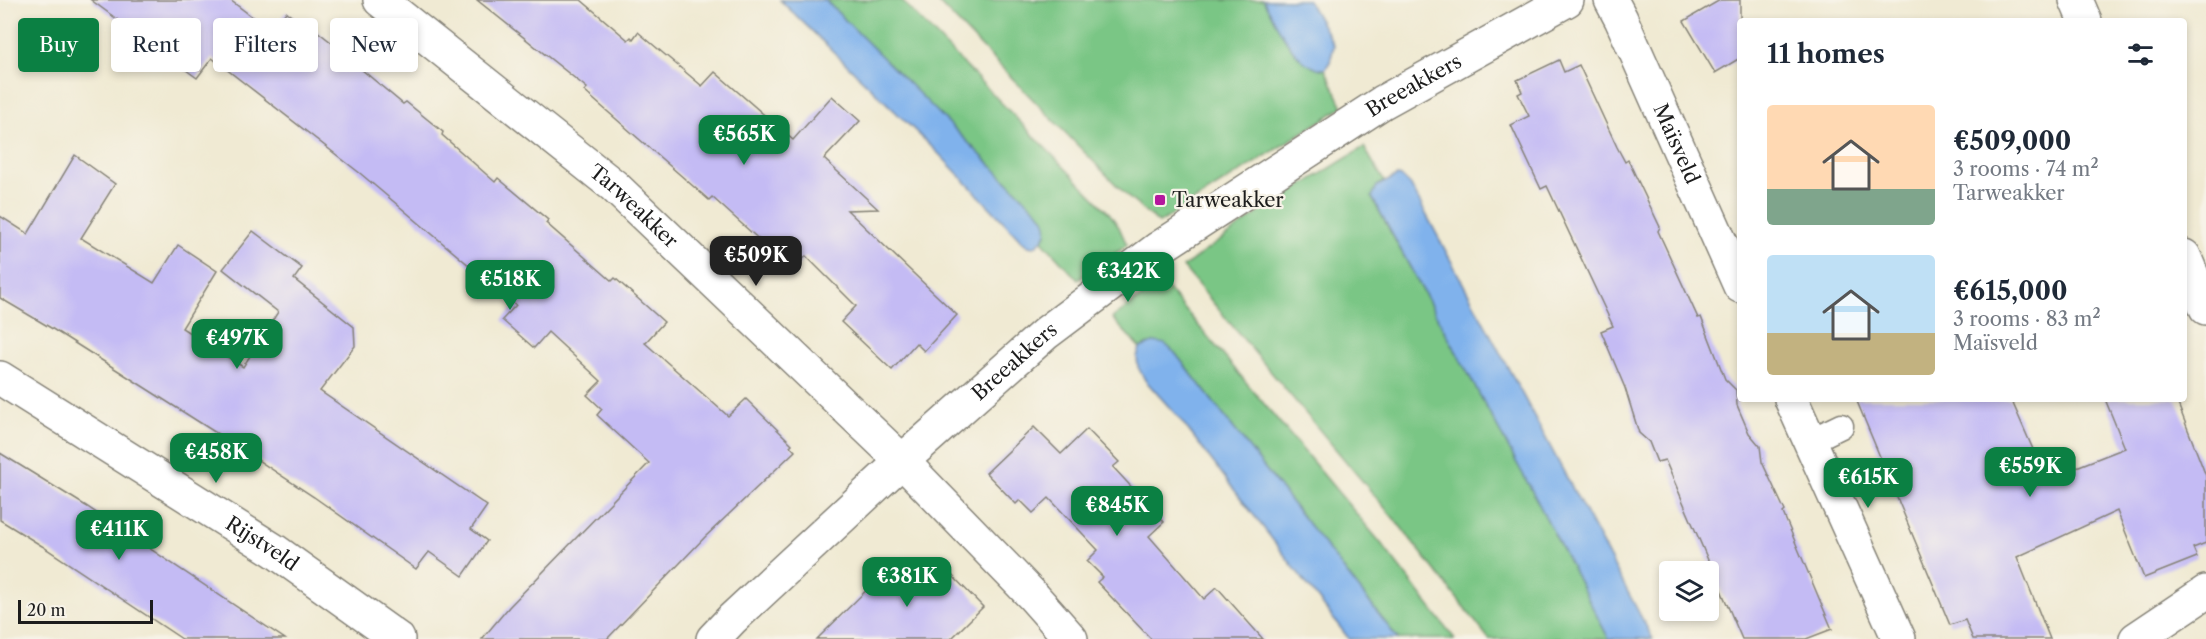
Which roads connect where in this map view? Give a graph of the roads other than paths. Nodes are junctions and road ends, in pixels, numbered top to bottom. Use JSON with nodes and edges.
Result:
{"nodes":[{"id":1,"x":380,"y":0,"type":"edge"},
{"id":2,"x":1567,"y":0,"type":"edge"},
{"id":3,"x":1611,"y":0,"type":"edge"},
{"id":4,"x":2076,"y":0,"type":"edge"},
{"id":5,"x":2084,"y":18,"type":"edge"},
{"id":6,"x":2187,"y":263,"type":"edge"},
{"id":7,"x":1737,"y":279,"type":"edge"},
{"id":8,"x":2206,"y":308,"type":"edge"},
{"id":9,"x":0,"y":378,"type":"edge"},
{"id":10,"x":1792,"y":402,"type":"edge"},
{"id":11,"x":1841,"y":426,"type":"dead end"},
{"id":12,"x":1810,"y":441,"type":"junction"},
{"id":13,"x":902,"y":461,"type":"junction"},
{"id":14,"x":2206,"y":592,"type":"edge"},
{"id":15,"x":398,"y":639,"type":"edge"},
{"id":16,"x":713,"y":639,"type":"edge"},
{"id":17,"x":1071,"y":639,"type":"edge"},
{"id":18,"x":1899,"y":639,"type":"edge"},
{"id":19,"x":2136,"y":639,"type":"edge"}],
"edges":[{"from":1,"to":13,"type":"street","name":"Tarweakker"},
{"from":2,"to":13,"type":"street","name":"Breeakkers"},
{"from":3,"to":7,"type":"street","name":"Maïsveld"},
{"from":4,"to":5,"type":"street"},
{"from":6,"to":8,"type":"street"},
{"from":9,"to":15,"type":"street","name":"Rijstveld"},
{"from":10,"to":12,"type":"street"},
{"from":11,"to":12,"type":"lane"},
{"from":12,"to":18,"type":"street"},
{"from":13,"to":16,"type":"street","name":"Breeakkers"},
{"from":13,"to":17,"type":"street","name":"Tarweakker"},
{"from":14,"to":19,"type":"street"}]}
